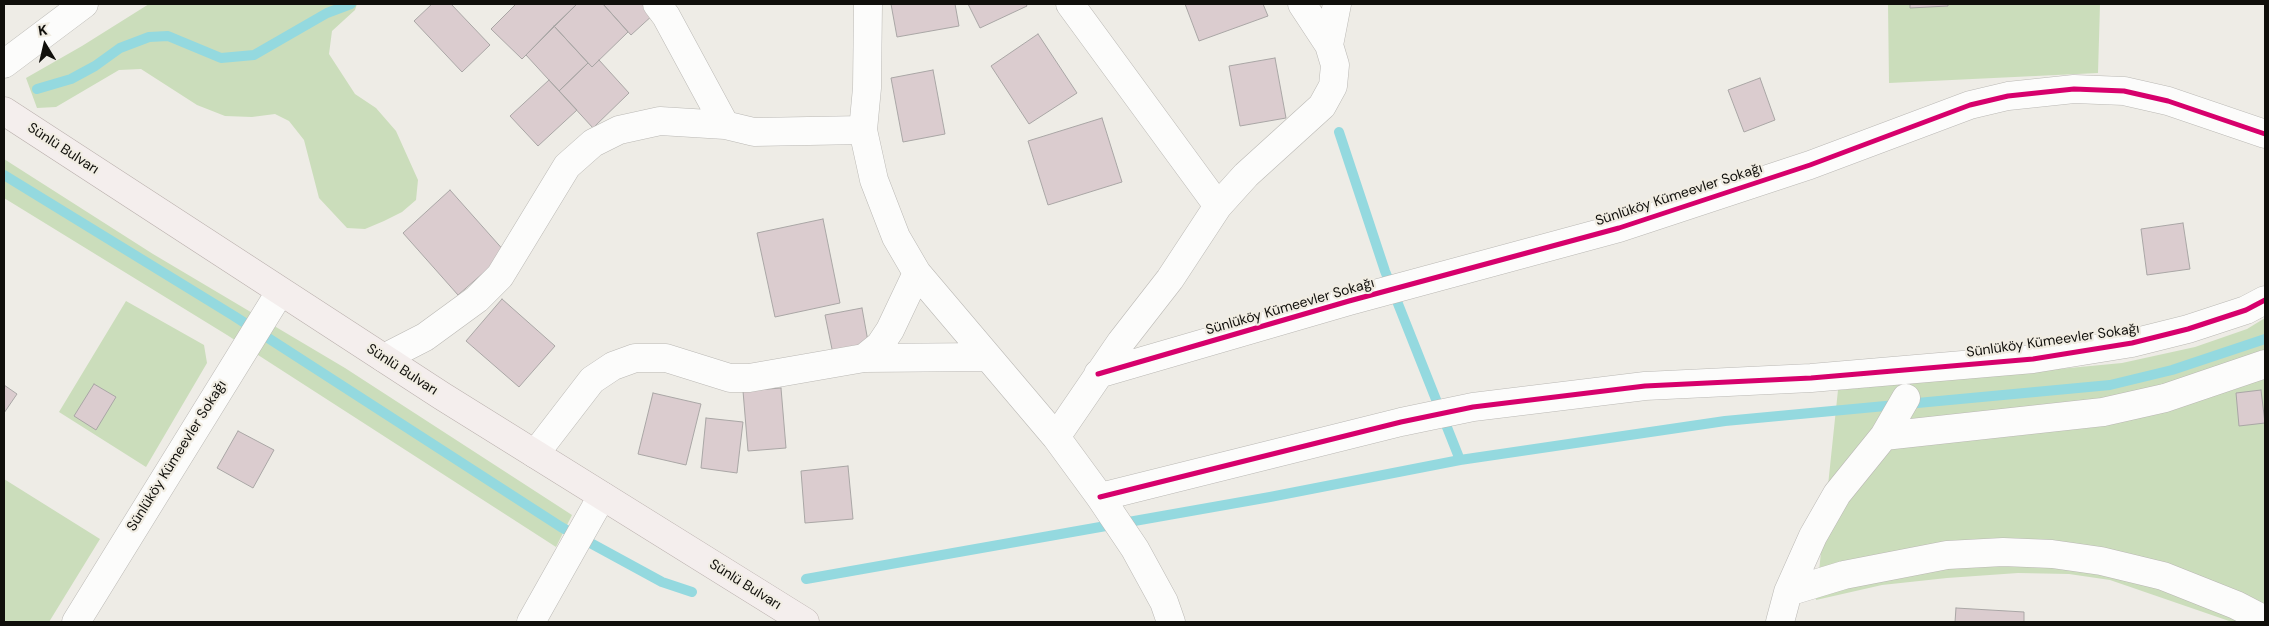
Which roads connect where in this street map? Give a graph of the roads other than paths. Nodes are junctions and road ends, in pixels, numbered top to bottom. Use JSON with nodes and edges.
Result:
{"nodes":[{"id":1,"x":84,"y":4,"type":"edge"},
{"id":2,"x":657,"y":4,"type":"edge"},
{"id":3,"x":868,"y":4,"type":"edge"},
{"id":4,"x":1070,"y":4,"type":"edge"},
{"id":5,"x":1302,"y":4,"type":"edge"},
{"id":6,"x":1337,"y":4,"type":"edge"},
{"id":7,"x":1328,"y":45,"type":"junction"},
{"id":8,"x":4,"y":64,"type":"edge"},
{"id":9,"x":4,"y":111,"type":"edge"},
{"id":10,"x":725,"y":125,"type":"junction"},
{"id":11,"x":863,"y":130,"type":"junction"},
{"id":12,"x":2265,"y":134,"type":"edge"},
{"id":13,"x":1218,"y":206,"type":"junction"},
{"id":14,"x":917,"y":273,"type":"junction"},
{"id":15,"x":280,"y":292,"type":"junction"},
{"id":16,"x":2265,"y":300,"type":"edge"},
{"id":17,"x":987,"y":357,"type":"junction"},
{"id":18,"x":384,"y":358,"type":"junction"},
{"id":19,"x":864,"y":358,"type":"junction"},
{"id":20,"x":2265,"y":364,"type":"edge"},
{"id":21,"x":1098,"y":374,"type":"junction"},
{"id":22,"x":1906,"y":398,"type":"dead end"},
{"id":23,"x":1884,"y":436,"type":"junction"},
{"id":24,"x":1056,"y":437,"type":"junction"},
{"id":25,"x":535,"y":454,"type":"junction"},
{"id":26,"x":602,"y":496,"type":"junction"},
{"id":27,"x":1100,"y":497,"type":"junction"},
{"id":28,"x":1788,"y":592,"type":"junction"},
{"id":29,"x":2265,"y":620,"type":"edge"},
{"id":30,"x":76,"y":622,"type":"edge"},
{"id":31,"x":531,"y":622,"type":"edge"},
{"id":32,"x":805,"y":622,"type":"edge"},
{"id":33,"x":1171,"y":622,"type":"edge"},
{"id":34,"x":1780,"y":622,"type":"edge"}],
"edges":[{"from":1,"to":8,"type":"street"},
{"from":2,"to":10,"type":"street"},
{"from":3,"to":11,"type":"street"},
{"from":4,"to":13,"type":"street"},
{"from":5,"to":7,"type":"street"},
{"from":6,"to":7,"type":"street"},
{"from":7,"to":13,"type":"street"},
{"from":9,"to":15,"type":"main road","name":"Sünlü Bulvarı"},
{"from":10,"to":11,"type":"street"},
{"from":10,"to":18,"type":"street"},
{"from":11,"to":14,"type":"street"},
{"from":12,"to":21,"type":"street","name":"Sünlüköy Kümeevler Sokağı"},
{"from":13,"to":21,"type":"street"},
{"from":14,"to":17,"type":"street"},
{"from":14,"to":19,"type":"street"},
{"from":15,"to":18,"type":"main road","name":"Sünlü Bulvarı"},
{"from":15,"to":30,"type":"street","name":"Sünlüköy Kümeevler Sokağı"},
{"from":16,"to":27,"type":"street","name":"Sünlüköy Kümeevler Sokağı"},
{"from":17,"to":19,"type":"street"},
{"from":17,"to":24,"type":"street"},
{"from":18,"to":25,"type":"main road","name":"Sünlü Bulvarı"},
{"from":19,"to":25,"type":"street"},
{"from":20,"to":23,"type":"street"},
{"from":21,"to":24,"type":"street"},
{"from":22,"to":23,"type":"street"},
{"from":23,"to":28,"type":"street"},
{"from":24,"to":27,"type":"street"},
{"from":25,"to":26,"type":"main road","name":"Sünlü Bulvarı"},
{"from":26,"to":31,"type":"street"},
{"from":26,"to":32,"type":"main road","name":"Sünlü Bulvarı"},
{"from":27,"to":33,"type":"street"},
{"from":28,"to":29,"type":"street"},
{"from":28,"to":34,"type":"street"}]}
